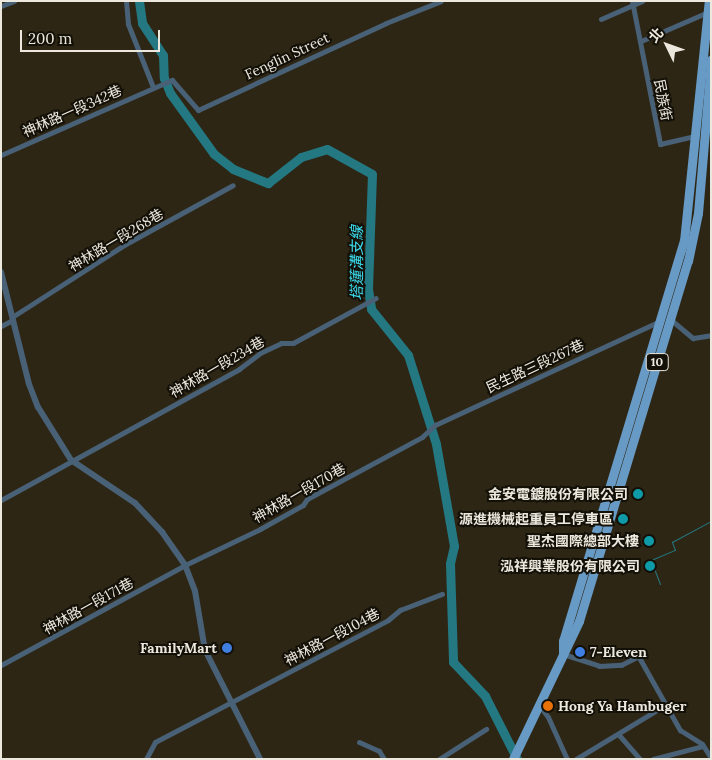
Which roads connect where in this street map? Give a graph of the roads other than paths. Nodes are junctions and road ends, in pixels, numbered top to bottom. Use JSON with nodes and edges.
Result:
{"nodes":[{"id":1,"x":14,"y":1,"type":"edge"},
{"id":2,"x":126,"y":1,"type":"edge"},
{"id":3,"x":441,"y":1,"type":"edge"},
{"id":4,"x":642,"y":1,"type":"edge"},
{"id":5,"x":709,"y":1,"type":"edge"},
{"id":6,"x":632,"y":3,"type":"edge"},
{"id":7,"x":1,"y":6,"type":"edge"},
{"id":8,"x":710,"y":11,"type":"edge"},
{"id":9,"x":601,"y":19,"type":"dead end"},
{"id":10,"x":641,"y":41,"type":"junction"},
{"id":11,"x":711,"y":60,"type":"edge"},
{"id":12,"x":153,"y":87,"type":"junction"},
{"id":13,"x":704,"y":135,"type":"edge"},
{"id":14,"x":1,"y":155,"type":"edge"},
{"id":15,"x":233,"y":185,"type":"dead end"},
{"id":16,"x":1,"y":272,"type":"edge"},
{"id":17,"x":376,"y":298,"type":"dead end"},
{"id":18,"x":13,"y":319,"type":"junction"},
{"id":19,"x":666,"y":320,"type":"junction"},
{"id":20,"x":1,"y":326,"type":"edge"},
{"id":21,"x":711,"y":335,"type":"edge"},
{"id":22,"x":422,"y":437,"type":"joint"},
{"id":23,"x":71,"y":460,"type":"junction"},
{"id":24,"x":1,"y":500,"type":"edge"},
{"id":25,"x":186,"y":565,"type":"junction"},
{"id":26,"x":442,"y":594,"type":"dead end"},
{"id":27,"x":563,"y":654,"type":"junction"},
{"id":28,"x":1,"y":665,"type":"edge"},
{"id":29,"x":233,"y":703,"type":"junction"},
{"id":30,"x":539,"y":705,"type":"junction"},
{"id":31,"x":665,"y":705,"type":"junction"},
{"id":32,"x":486,"y":729,"type":"dead end"},
{"id":33,"x":619,"y":735,"type":"junction"},
{"id":34,"x":359,"y":742,"type":"dead end"},
{"id":35,"x":703,"y":746,"type":"junction"},
{"id":36,"x":515,"y":755,"type":"edge"},
{"id":37,"x":711,"y":758,"type":"edge"},
{"id":38,"x":146,"y":759,"type":"edge"},
{"id":39,"x":260,"y":759,"type":"edge"},
{"id":40,"x":384,"y":759,"type":"edge"},
{"id":41,"x":439,"y":759,"type":"edge"},
{"id":42,"x":567,"y":759,"type":"edge"},
{"id":43,"x":576,"y":759,"type":"edge"},
{"id":44,"x":640,"y":759,"type":"edge"},
{"id":45,"x":653,"y":759,"type":"edge"}],
"edges":[{"from":1,"to":7,"type":"street"},
{"from":2,"to":12,"type":"street"},
{"from":3,"to":12,"type":"street","name":"Fenglin Street"},
{"from":4,"to":6,"type":"street"},
{"from":5,"to":8,"type":"main road","number":"10"},
{"from":6,"to":9,"type":"street"},
{"from":6,"to":10,"type":"street","name":"民族街"},
{"from":8,"to":10,"type":"street"},
{"from":8,"to":13,"type":"main road","number":"10"},
{"from":10,"to":13,"type":"street","name":"民族街"},
{"from":11,"to":13,"type":"main road","number":"10"},
{"from":12,"to":14,"type":"street","name":"神林路一段342巷"},
{"from":13,"to":19,"type":"main road","number":"10"},
{"from":15,"to":18,"type":"street","name":"神林路一段268巷"},
{"from":16,"to":18,"type":"street"},
{"from":17,"to":23,"type":"street","name":"神林路一段234巷"},
{"from":18,"to":20,"type":"street","name":"神林路一段268巷"},
{"from":18,"to":23,"type":"street"},
{"from":19,"to":21,"type":"street"},
{"from":19,"to":22,"type":"street","name":"民生路三段267巷"},
{"from":19,"to":27,"type":"main road","number":"10"},
{"from":22,"to":25,"type":"street","name":"神林路一段170巷"},
{"from":23,"to":24,"type":"street","name":"神林路一段234巷"},
{"from":23,"to":25,"type":"street"},
{"from":25,"to":28,"type":"street","name":"神林路一段171巷"},
{"from":25,"to":29,"type":"street"},
{"from":26,"to":29,"type":"street","name":"神林路一段104巷"},
{"from":27,"to":30,"type":"main road","number":"10"},
{"from":27,"to":31,"type":"street"},
{"from":29,"to":38,"type":"street","name":"神林路一段104巷"},
{"from":29,"to":39,"type":"street"},
{"from":30,"to":36,"type":"main road","number":"10"},
{"from":30,"to":42,"type":"street"},
{"from":31,"to":33,"type":"street"},
{"from":31,"to":35,"type":"street"},
{"from":32,"to":41,"type":"street"},
{"from":33,"to":43,"type":"street"},
{"from":33,"to":44,"type":"street"},
{"from":34,"to":40,"type":"street"},
{"from":35,"to":37,"type":"street"},
{"from":35,"to":45,"type":"street"}]}
